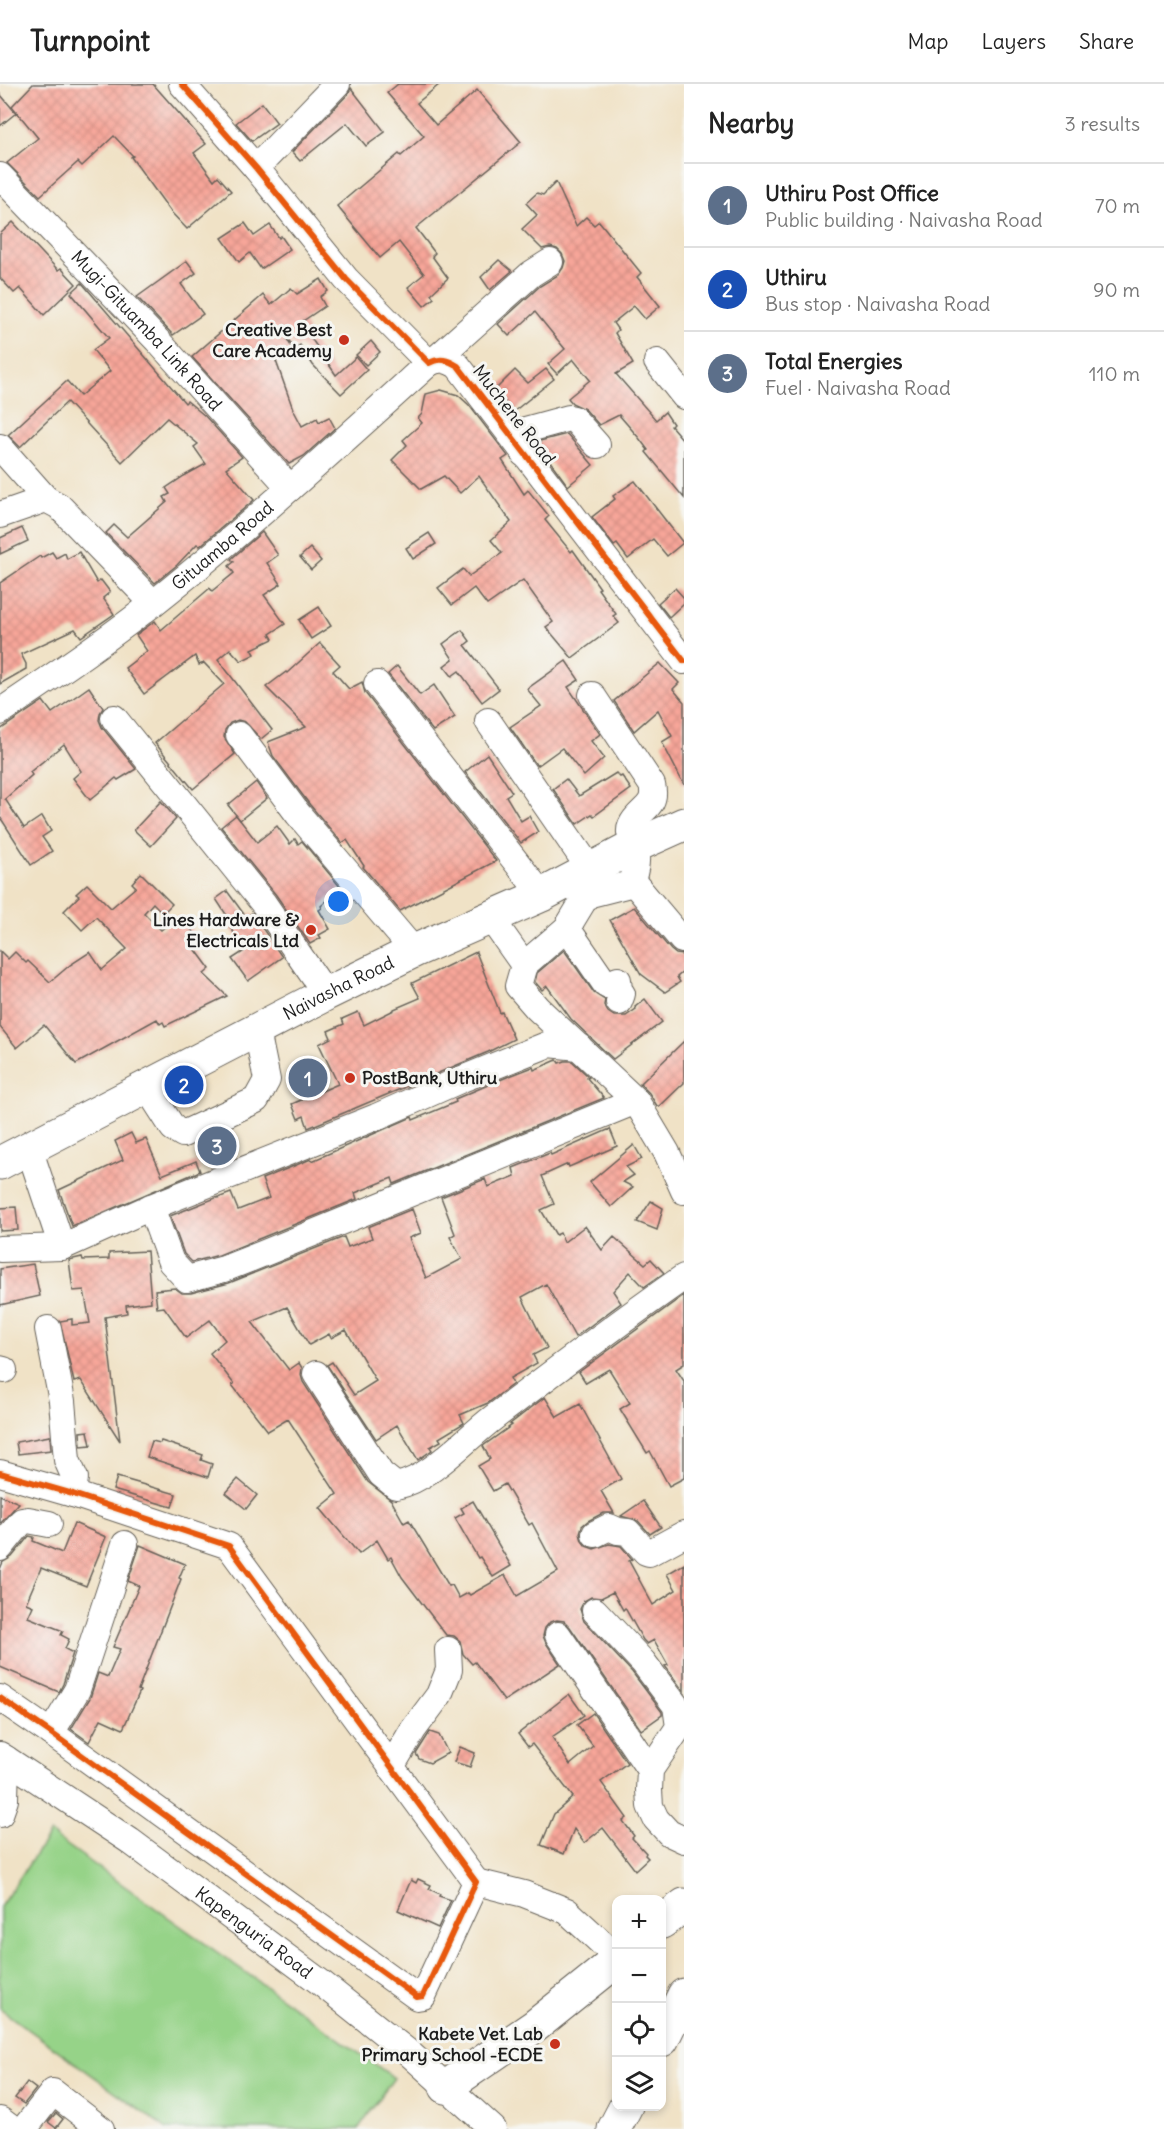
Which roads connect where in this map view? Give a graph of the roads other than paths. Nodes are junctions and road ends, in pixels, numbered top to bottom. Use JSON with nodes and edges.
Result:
{"nodes":[{"id":1,"x":182,"y":84,"type":"edge"},
{"id":2,"x":337,"y":84,"type":"edge"},
{"id":3,"x":256,"y":168,"type":"junction"},
{"id":4,"x":0,"y":176,"type":"edge"},
{"id":5,"x":550,"y":262,"type":"dead end"},
{"id":6,"x":433,"y":361,"type":"junction"},
{"id":7,"x":657,"y":362,"type":"dead end"},
{"id":8,"x":684,"y":396,"type":"edge"},
{"id":9,"x":597,"y":445,"type":"dead end"},
{"id":10,"x":0,"y":447,"type":"edge"},
{"id":11,"x":524,"y":455,"type":"junction"},
{"id":12,"x":290,"y":488,"type":"junction"},
{"id":13,"x":46,"y":500,"type":"junction"},
{"id":14,"x":0,"y":515,"type":"edge"},
{"id":15,"x":153,"y":603,"type":"junction"},
{"id":16,"x":684,"y":661,"type":"edge"},
{"id":17,"x":377,"y":684,"type":"dead end"},
{"id":18,"x":592,"y":695,"type":"dead end"},
{"id":19,"x":0,"y":712,"type":"edge"},
{"id":20,"x":114,"y":718,"type":"dead end"},
{"id":21,"x":488,"y":721,"type":"dead end"},
{"id":22,"x":239,"y":735,"type":"dead end"},
{"id":23,"x":684,"y":824,"type":"edge"},
{"id":24,"x":635,"y":846,"type":"junction"},
{"id":25,"x":590,"y":869,"type":"junction"},
{"id":26,"x":634,"y":883,"type":"junction"},
{"id":27,"x":542,"y":895,"type":"junction"},
{"id":28,"x":490,"y":917,"type":"junction"},
{"id":29,"x":567,"y":928,"type":"junction"},
{"id":30,"x":682,"y":940,"type":"dead end"},
{"id":31,"x":414,"y":951,"type":"junction"},
{"id":32,"x":524,"y":965,"type":"junction"},
{"id":33,"x":326,"y":994,"type":"junction"},
{"id":34,"x":619,"y":1002,"type":"dead end"},
{"id":35,"x":257,"y":1031,"type":"junction"},
{"id":36,"x":579,"y":1047,"type":"junction"},
{"id":37,"x":146,"y":1086,"type":"junction"},
{"id":38,"x":636,"y":1101,"type":"junction"},
{"id":39,"x":676,"y":1145,"type":"edge"},
{"id":40,"x":29,"y":1148,"type":"junction"},
{"id":41,"x":0,"y":1163,"type":"edge"},
{"id":42,"x":684,"y":1191,"type":"edge"},
{"id":43,"x":152,"y":1207,"type":"junction"},
{"id":44,"x":62,"y":1247,"type":"junction"},
{"id":45,"x":0,"y":1249,"type":"edge"},
{"id":46,"x":684,"y":1276,"type":"edge"},
{"id":47,"x":48,"y":1329,"type":"dead end"},
{"id":48,"x":316,"y":1374,"type":"dead end"},
{"id":49,"x":0,"y":1473,"type":"edge"},
{"id":50,"x":73,"y":1494,"type":"junction"},
{"id":51,"x":49,"y":1524,"type":"dead end"},
{"id":52,"x":595,"y":1534,"type":"dead end"},
{"id":53,"x":684,"y":1534,"type":"edge"},
{"id":54,"x":125,"y":1544,"type":"dead end"},
{"id":55,"x":0,"y":1548,"type":"edge"},
{"id":56,"x":596,"y":1611,"type":"dead end"},
{"id":57,"x":558,"y":1635,"type":"dead end"},
{"id":58,"x":448,"y":1650,"type":"dead end"},
{"id":59,"x":0,"y":1698,"type":"edge"},
{"id":60,"x":51,"y":1733,"type":"junction"},
{"id":61,"x":3,"y":1757,"type":"edge"},
{"id":62,"x":391,"y":1767,"type":"junction"},
{"id":63,"x":650,"y":1770,"type":"junction"},
{"id":64,"x":0,"y":1814,"type":"edge"},
{"id":65,"x":684,"y":1840,"type":"edge"},
{"id":66,"x":476,"y":1882,"type":"junction"},
{"id":67,"x":612,"y":1952,"type":"edge"},
{"id":68,"x":612,"y":1964,"type":"edge"},
{"id":69,"x":684,"y":1995,"type":"edge"},
{"id":70,"x":670,"y":2036,"type":"edge"},
{"id":71,"x":446,"y":2087,"type":"junction"},
{"id":72,"x":623,"y":2111,"type":"edge"},
{"id":73,"x":0,"y":2120,"type":"edge"},
{"id":74,"x":12,"y":2129,"type":"edge"},
{"id":75,"x":24,"y":2129,"type":"edge"},
{"id":76,"x":101,"y":2129,"type":"edge"},
{"id":77,"x":493,"y":2129,"type":"edge"},
{"id":78,"x":614,"y":2129,"type":"edge"}],
"edges":[{"from":1,"to":3,"type":"street","name":"Muchene Road"},
{"from":2,"to":3,"type":"street"},
{"from":3,"to":6,"type":"street","name":"Muchene Road"},
{"from":4,"to":12,"type":"street","name":"Mugi-Gituamba Link Road"},
{"from":5,"to":6,"type":"street","name":"Gituamba Road"},
{"from":6,"to":11,"type":"street","name":"Muchene Road"},
{"from":6,"to":12,"type":"street","name":"Gituamba Road"},
{"from":7,"to":8,"type":"street"},
{"from":9,"to":11,"type":"street"},
{"from":10,"to":13,"type":"street"},
{"from":11,"to":16,"type":"street","name":"Muchene Road"},
{"from":12,"to":15,"type":"street","name":"Gituamba Road"},
{"from":13,"to":14,"type":"street"},
{"from":13,"to":15,"type":"street"},
{"from":15,"to":19,"type":"street","name":"Gituamba Road"},
{"from":17,"to":27,"type":"street"},
{"from":18,"to":24,"type":"street"},
{"from":20,"to":33,"type":"street"},
{"from":21,"to":25,"type":"street"},
{"from":22,"to":31,"type":"street"},
{"from":23,"to":24,"type":"main road","name":"Naivasha Road"},
{"from":24,"to":25,"type":"main road","name":"Naivasha Road"},
{"from":24,"to":26,"type":"street"},
{"from":25,"to":27,"type":"main road","name":"Naivasha Road"},
{"from":26,"to":29,"type":"street"},
{"from":26,"to":30,"type":"street"},
{"from":27,"to":28,"type":"main road","name":"Naivasha Road"},
{"from":28,"to":31,"type":"main road","name":"Naivasha Road"},
{"from":28,"to":32,"type":"street"},
{"from":29,"to":32,"type":"street"},
{"from":29,"to":34,"type":"street"},
{"from":31,"to":33,"type":"main road","name":"Naivasha Road"},
{"from":32,"to":36,"type":"street"},
{"from":33,"to":35,"type":"main road","name":"Naivasha Road"},
{"from":35,"to":37,"type":"main road","name":"Naivasha Road"},
{"from":35,"to":37,"type":"street"},
{"from":36,"to":38,"type":"street"},
{"from":36,"to":43,"type":"street"},
{"from":37,"to":40,"type":"main road","name":"Naivasha Road"},
{"from":38,"to":39,"type":"street"},
{"from":38,"to":43,"type":"street"},
{"from":39,"to":42,"type":"street"},
{"from":40,"to":41,"type":"main road","name":"Naivasha Road"},
{"from":40,"to":44,"type":"street"},
{"from":43,"to":44,"type":"street"},
{"from":44,"to":45,"type":"street"},
{"from":46,"to":48,"type":"street"},
{"from":47,"to":50,"type":"street"},
{"from":49,"to":50,"type":"street"},
{"from":50,"to":62,"type":"street"},
{"from":51,"to":55,"type":"street"},
{"from":52,"to":53,"type":"street"},
{"from":54,"to":60,"type":"street"},
{"from":56,"to":63,"type":"street"},
{"from":57,"to":63,"type":"street"},
{"from":58,"to":62,"type":"street"},
{"from":59,"to":60,"type":"street"},
{"from":60,"to":66,"type":"street"},
{"from":61,"to":64,"type":"street"},
{"from":61,"to":71,"type":"street","name":"Kapenguria Road"},
{"from":62,"to":66,"type":"street"},
{"from":63,"to":65,"type":"street"},
{"from":66,"to":67,"type":"street"},
{"from":68,"to":71,"type":"main road"},
{"from":69,"to":70,"type":"main road"},
{"from":71,"to":77,"type":"street","name":"Kapenguria Road"},
{"from":72,"to":78,"type":"main road"},
{"from":73,"to":74,"type":"street"},
{"from":75,"to":76,"type":"street"}]}
